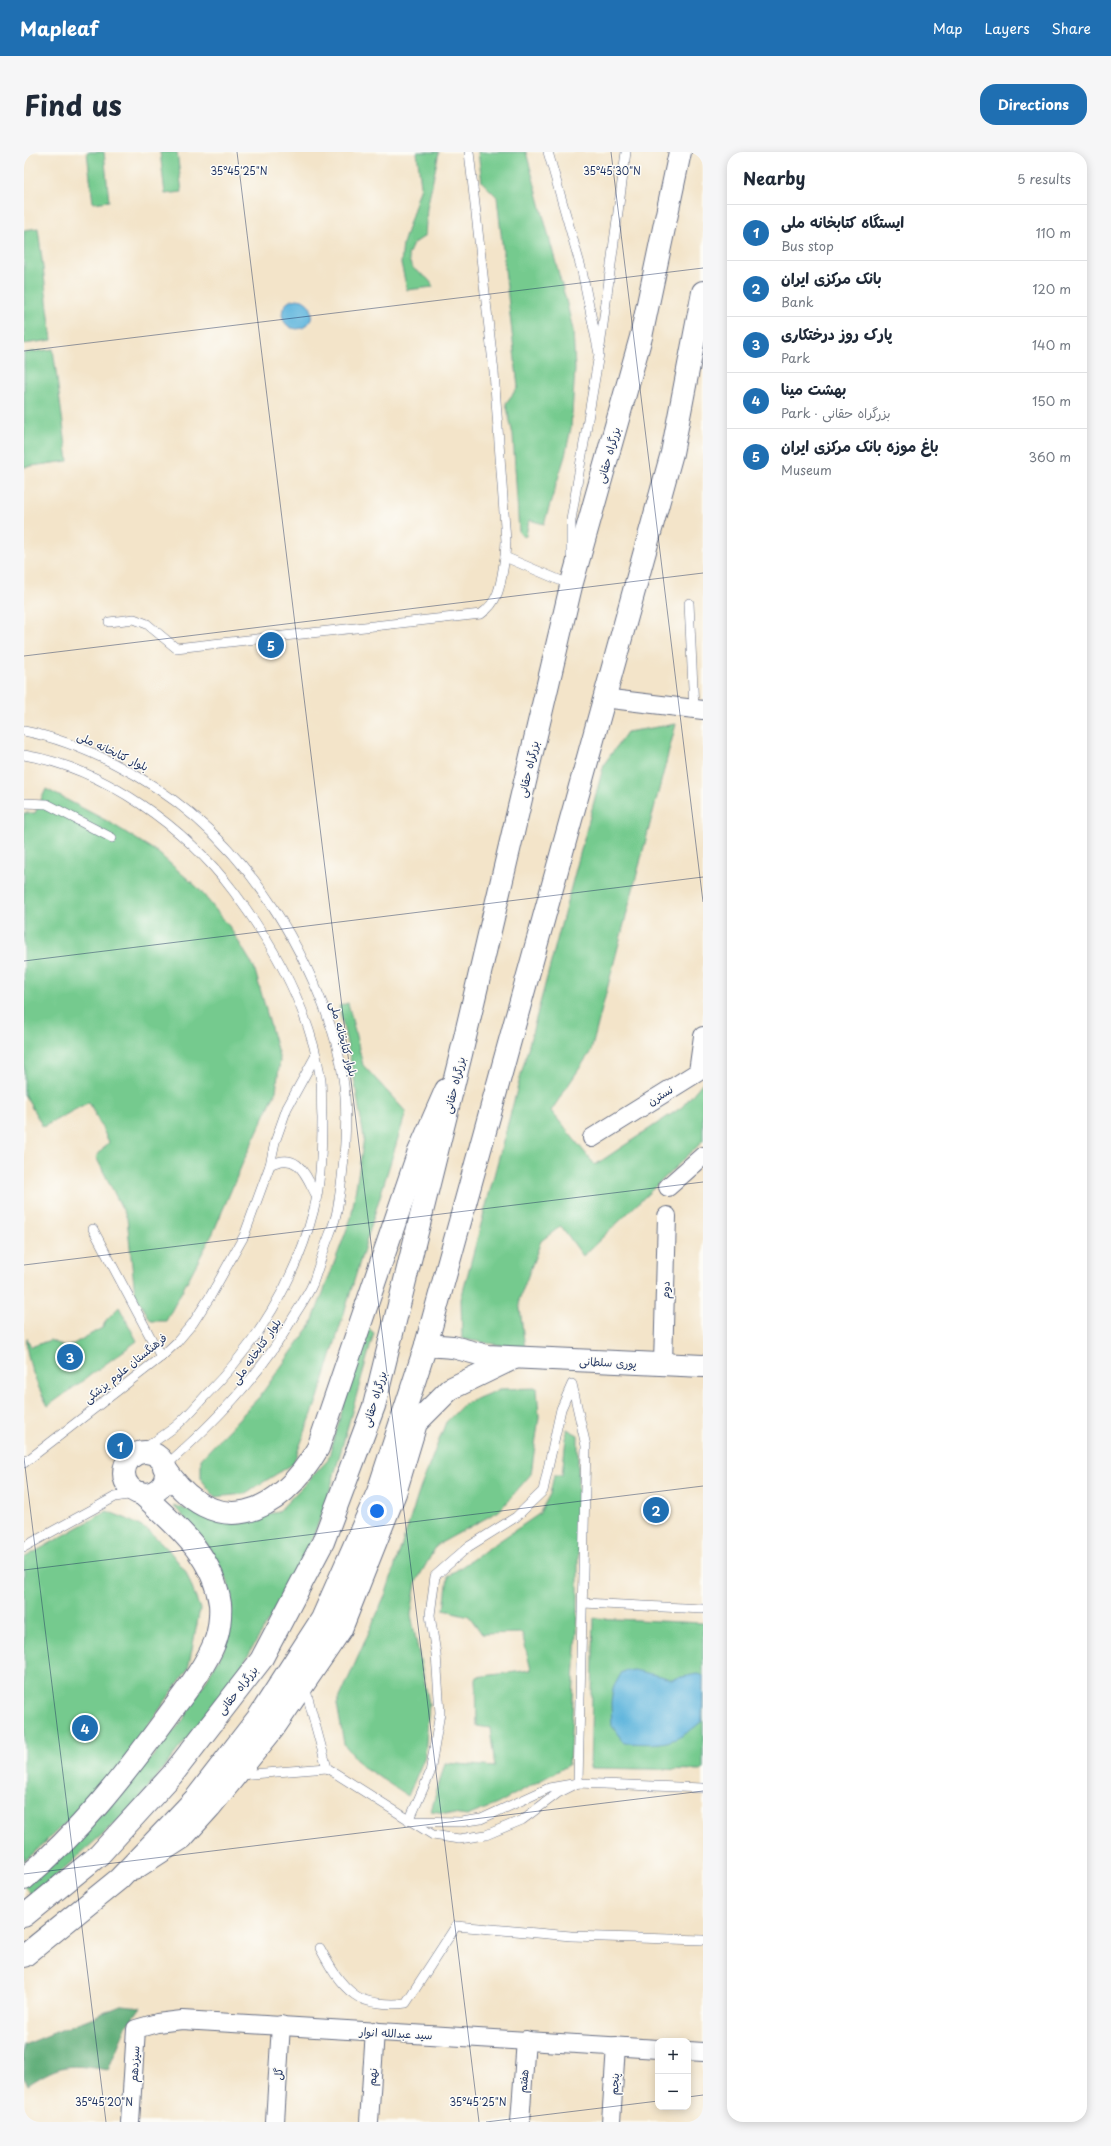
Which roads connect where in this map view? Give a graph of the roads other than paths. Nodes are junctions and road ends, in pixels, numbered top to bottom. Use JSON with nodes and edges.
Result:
{"nodes":[{"id":1,"x":469,"y":152,"type":"edge"},
{"id":2,"x":548,"y":152,"type":"edge"},
{"id":3,"x":626,"y":152,"type":"edge"},
{"id":4,"x":680,"y":152,"type":"edge"},
{"id":5,"x":703,"y":292,"type":"edge"},
{"id":6,"x":599,"y":354,"type":"junction"},
{"id":7,"x":505,"y":557,"type":"junction"},
{"id":8,"x":571,"y":586,"type":"junction"},
{"id":9,"x":689,"y":603,"type":"dead end"},
{"id":10,"x":109,"y":622,"type":"dead end"},
{"id":11,"x":603,"y":698,"type":"junction"},
{"id":12,"x":699,"y":709,"type":"edge"},
{"id":13,"x":24,"y":731,"type":"edge"},
{"id":14,"x":24,"y":755,"type":"edge"},
{"id":15,"x":24,"y":804,"type":"edge"},
{"id":16,"x":112,"y":838,"type":"dead end"},
{"id":17,"x":703,"y":1036,"type":"edge"},
{"id":18,"x":462,"y":1054,"type":"junction"},
{"id":19,"x":315,"y":1057,"type":"junction"},
{"id":20,"x":592,"y":1138,"type":"dead end"},
{"id":21,"x":703,"y":1156,"type":"edge"},
{"id":22,"x":270,"y":1165,"type":"junction"},
{"id":23,"x":668,"y":1187,"type":"dead end"},
{"id":24,"x":316,"y":1195,"type":"junction"},
{"id":25,"x":667,"y":1216,"type":"dead end"},
{"id":26,"x":93,"y":1229,"type":"dead end"},
{"id":27,"x":426,"y":1345,"type":"junction"},
{"id":28,"x":160,"y":1357,"type":"junction"},
{"id":29,"x":514,"y":1358,"type":"junction"},
{"id":30,"x":663,"y":1364,"type":"junction"},
{"id":31,"x":703,"y":1366,"type":"edge"},
{"id":32,"x":131,"y":1457,"type":"junction"},
{"id":33,"x":24,"y":1463,"type":"edge"},
{"id":34,"x":164,"y":1467,"type":"junction"},
{"id":35,"x":141,"y":1493,"type":"junction"},
{"id":36,"x":24,"y":1547,"type":"edge"},
{"id":37,"x":583,"y":1603,"type":"junction"},
{"id":38,"x":703,"y":1610,"type":"edge"},
{"id":39,"x":304,"y":1683,"type":"junction"},
{"id":40,"x":327,"y":1768,"type":"junction"},
{"id":41,"x":235,"y":1776,"type":"junction"},
{"id":42,"x":578,"y":1783,"type":"junction"},
{"id":43,"x":703,"y":1788,"type":"edge"},
{"id":44,"x":409,"y":1821,"type":"junction"},
{"id":45,"x":24,"y":1879,"type":"edge"},
{"id":46,"x":119,"y":1879,"type":"junction"},
{"id":47,"x":24,"y":1916,"type":"edge"},
{"id":48,"x":703,"y":1940,"type":"edge"},
{"id":49,"x":320,"y":1948,"type":"dead end"},
{"id":50,"x":24,"y":1956,"type":"edge"},
{"id":51,"x":281,"y":2025,"type":"junction"},
{"id":52,"x":136,"y":2029,"type":"joint"},
{"id":53,"x":375,"y":2031,"type":"junction"},
{"id":54,"x":526,"y":2040,"type":"junction"},
{"id":55,"x":616,"y":2046,"type":"junction"},
{"id":56,"x":655,"y":2049,"type":"edge"},
{"id":57,"x":691,"y":2051,"type":"edge"},
{"id":58,"x":703,"y":2052,"type":"edge"},
{"id":59,"x":130,"y":2122,"type":"edge"},
{"id":60,"x":275,"y":2122,"type":"edge"},
{"id":61,"x":369,"y":2122,"type":"edge"},
{"id":62,"x":520,"y":2122,"type":"edge"},
{"id":63,"x":612,"y":2122,"type":"edge"}],
"edges":[{"from":1,"to":7,"type":"lane"},
{"from":2,"to":6,"type":"lane"},
{"from":3,"to":6,"type":"lane"},
{"from":4,"to":8,"type":"main road","name":"بزرگراه حقانی"},
{"from":5,"to":11,"type":"main road"},
{"from":6,"to":8,"type":"lane"},
{"from":7,"to":8,"type":"lane"},
{"from":7,"to":10,"type":"lane"},
{"from":8,"to":18,"type":"main road","name":"بزرگراه حقانی"},
{"from":9,"to":12,"type":"lane"},
{"from":11,"to":12,"type":"street"},
{"from":11,"to":27,"type":"main road"},
{"from":13,"to":34,"type":"lane","name":"بلوار کتابخانه ملی"},
{"from":14,"to":19,"type":"lane","name":"بلوار کتابخانه ملی"},
{"from":15,"to":16,"type":"lane"},
{"from":17,"to":20,"type":"street","name":"نسترن"},
{"from":18,"to":34,"type":"main road"},
{"from":18,"to":47,"type":"main road","name":"بزرگراه حقانی"},
{"from":19,"to":22,"type":"lane","name":"فرهنگستان علوم پزشکی"},
{"from":19,"to":24,"type":"lane","name":"بلوار کتابخانه ملی"},
{"from":21,"to":23,"type":"street"},
{"from":22,"to":24,"type":"lane"},
{"from":22,"to":28,"type":"lane","name":"فرهنگستان علوم پزشکی"},
{"from":24,"to":32,"type":"lane","name":"بلوار کتابخانه ملی"},
{"from":25,"to":30,"type":"street","name":"دوم"},
{"from":26,"to":28,"type":"lane"},
{"from":27,"to":29,"type":"main road","name":"پوری سلطانی"},
{"from":27,"to":46,"type":"main road"},
{"from":28,"to":33,"type":"lane","name":"فرهنگستان علوم پزشکی"},
{"from":29,"to":30,"type":"main road","name":"پوری سلطانی"},
{"from":29,"to":39,"type":"main road"},
{"from":30,"to":31,"type":"main road","name":"پوری سلطانی"},
{"from":32,"to":34,"type":"main road"},
{"from":32,"to":35,"type":"main road"},
{"from":34,"to":35,"type":"main road"},
{"from":35,"to":36,"type":"lane"},
{"from":35,"to":45,"type":"main road"},
{"from":37,"to":38,"type":"lane"},
{"from":37,"to":42,"type":"lane"},
{"from":37,"to":44,"type":"lane"},
{"from":39,"to":40,"type":"lane"},
{"from":39,"to":41,"type":"main road"},
{"from":40,"to":41,"type":"lane"},
{"from":40,"to":44,"type":"lane"},
{"from":41,"to":46,"type":"main road"},
{"from":42,"to":43,"type":"lane"},
{"from":42,"to":44,"type":"lane"},
{"from":42,"to":44,"type":"lane"},
{"from":46,"to":50,"type":"main road"},
{"from":48,"to":49,"type":"lane"},
{"from":51,"to":52,"type":"street","name":"سید عبدالله انوار"},
{"from":51,"to":53,"type":"street","name":"سید عبدالله انوار"},
{"from":51,"to":60,"type":"street","name":"گل"},
{"from":52,"to":59,"type":"street","name":"سیزدهم"},
{"from":53,"to":54,"type":"street","name":"سید عبدالله انوار"},
{"from":53,"to":61,"type":"street","name":"نهم"},
{"from":54,"to":55,"type":"street","name":"سید عبدالله انوار"},
{"from":54,"to":62,"type":"street","name":"هفتم"},
{"from":55,"to":56,"type":"street","name":"سید عبدالله انوار"},
{"from":55,"to":63,"type":"street","name":"پنجم"},
{"from":57,"to":58,"type":"street"}]}
